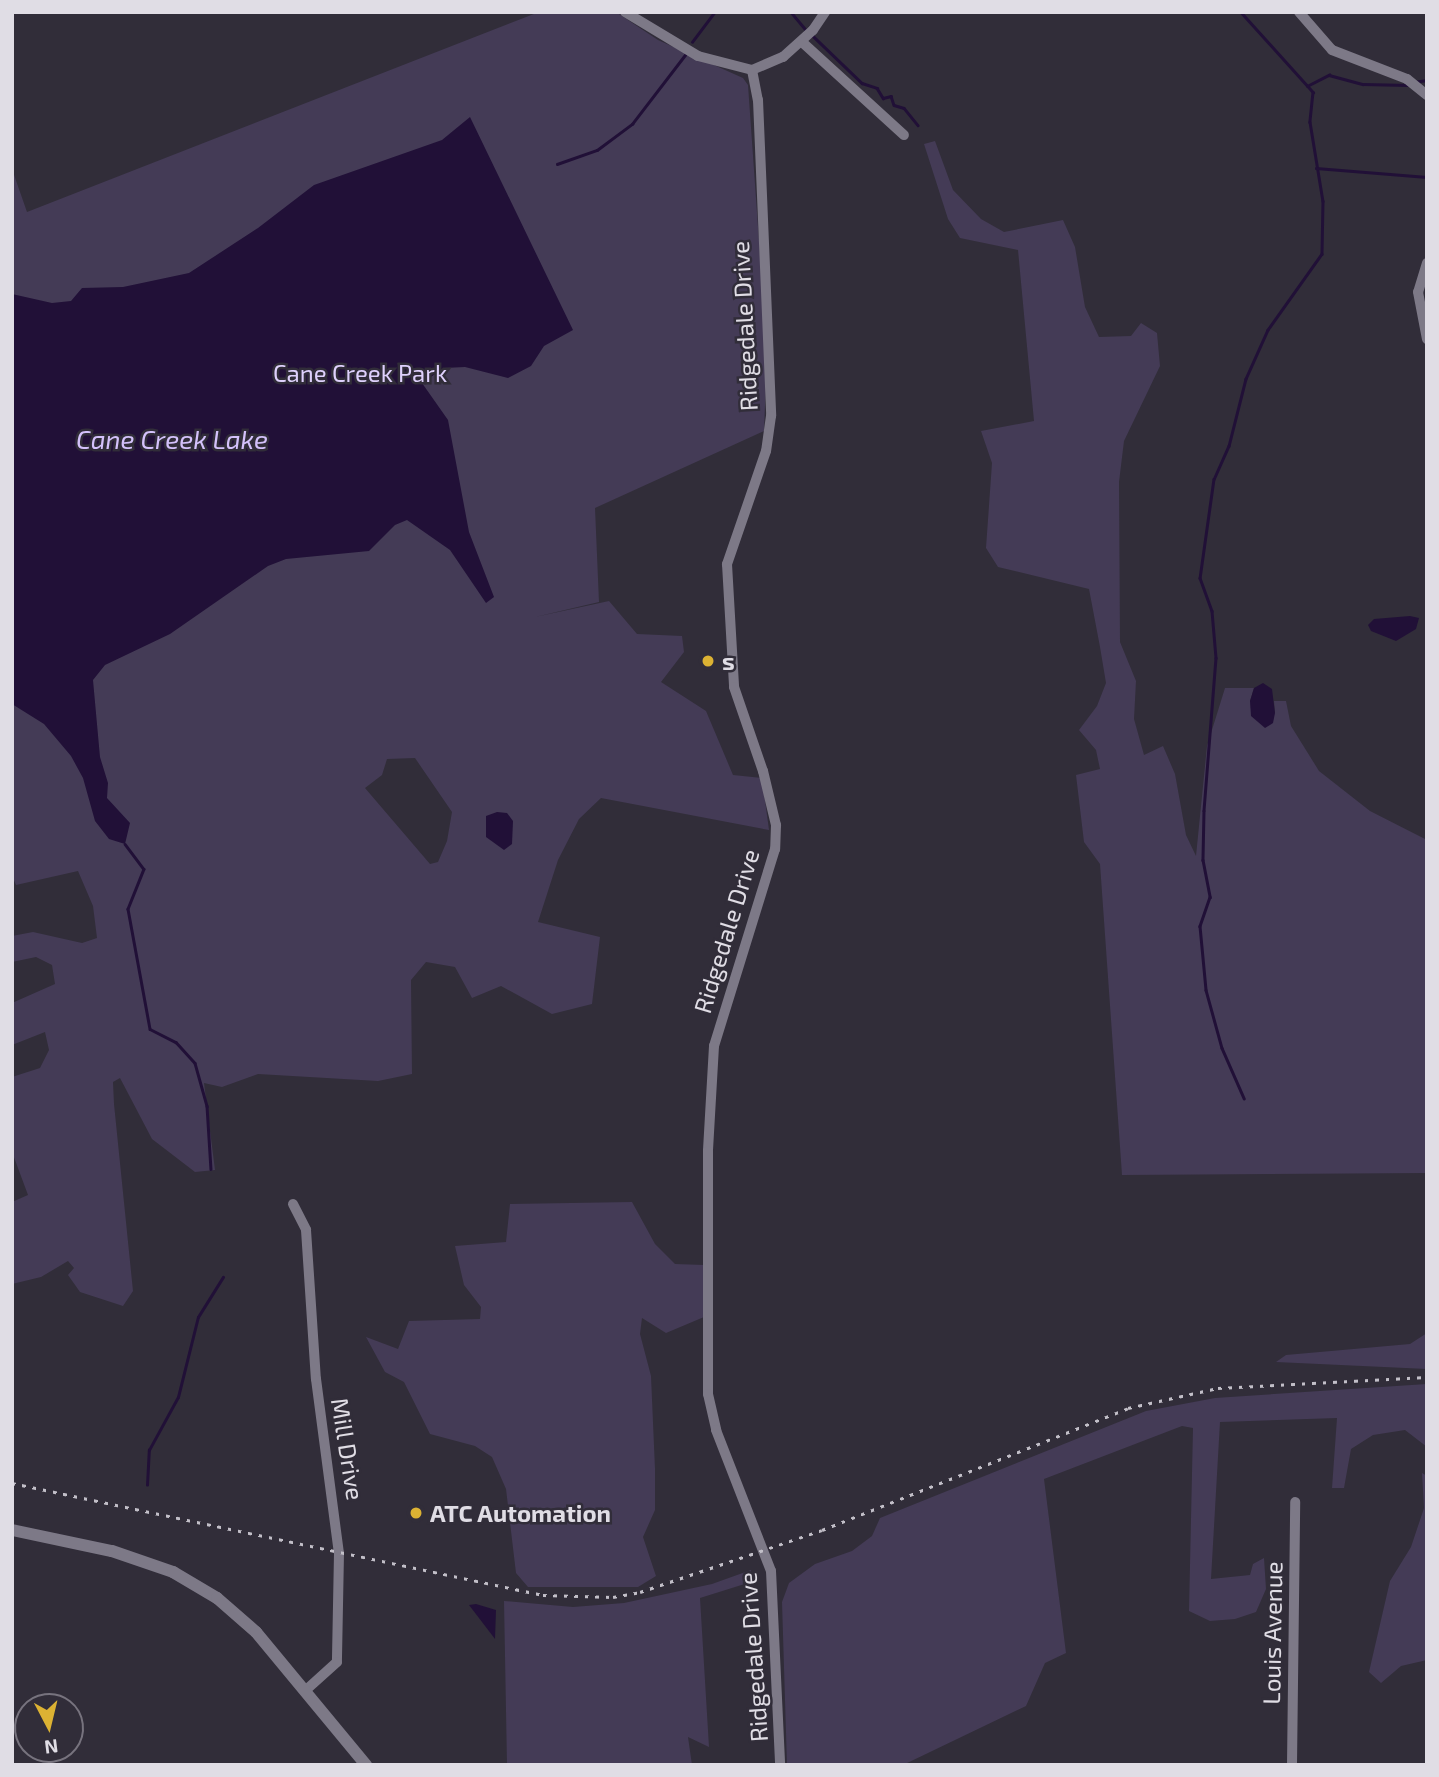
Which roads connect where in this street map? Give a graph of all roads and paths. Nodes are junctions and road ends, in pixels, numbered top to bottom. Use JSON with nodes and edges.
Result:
{"nodes":[{"id":1,"x":625,"y":12,"type":"edge"},
{"id":2,"x":825,"y":12,"type":"edge"},
{"id":3,"x":1299,"y":12,"type":"edge"},
{"id":4,"x":802,"y":42,"type":"junction"},
{"id":5,"x":752,"y":70,"type":"junction"},
{"id":6,"x":1427,"y":95,"type":"edge"},
{"id":7,"x":904,"y":135,"type":"dead end"},
{"id":8,"x":1427,"y":263,"type":"edge"},
{"id":9,"x":1427,"y":339,"type":"edge"},
{"id":10,"x":293,"y":1204,"type":"dead end"},
{"id":11,"x":1295,"y":1502,"type":"dead end"},
{"id":12,"x":12,"y":1530,"type":"edge"},
{"id":13,"x":306,"y":1690,"type":"junction"},
{"id":14,"x":366,"y":1765,"type":"edge"},
{"id":15,"x":780,"y":1765,"type":"edge"},
{"id":16,"x":1292,"y":1765,"type":"edge"}],
"edges":[{"from":1,"to":5,"type":"street"},
{"from":2,"to":4,"type":"street"},
{"from":3,"to":6,"type":"street"},
{"from":4,"to":5,"type":"street"},
{"from":4,"to":7,"type":"street"},
{"from":5,"to":15,"type":"street","name":"Ridgedale Drive"},
{"from":8,"to":9,"type":"street"},
{"from":10,"to":13,"type":"street","name":"Mill Drive"},
{"from":11,"to":16,"type":"street","name":"Louis Avenue"},
{"from":12,"to":13,"type":"street"},
{"from":13,"to":14,"type":"street"}]}
